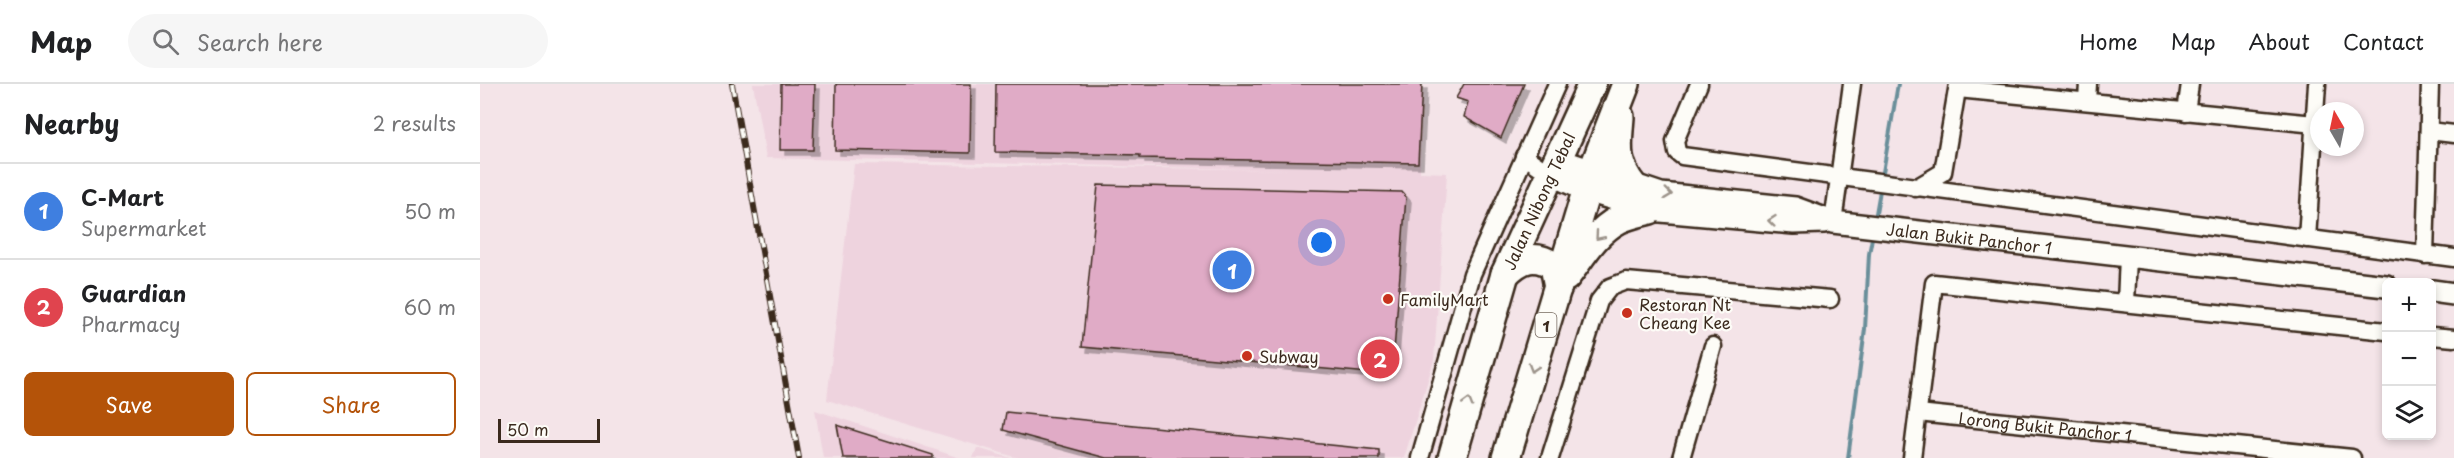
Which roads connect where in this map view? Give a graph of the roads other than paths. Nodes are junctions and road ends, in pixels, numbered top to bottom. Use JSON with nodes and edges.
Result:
{"nodes":[{"id":1,"x":1557,"y":84,"type":"edge"},
{"id":2,"x":1592,"y":84,"type":"edge"},
{"id":3,"x":1699,"y":84,"type":"edge"},
{"id":4,"x":1852,"y":84,"type":"edge"},
{"id":5,"x":2190,"y":84,"type":"edge"},
{"id":6,"x":2317,"y":84,"type":"edge"},
{"id":7,"x":2430,"y":84,"type":"edge"},
{"id":8,"x":1958,"y":86,"type":"edge"},
{"id":9,"x":1624,"y":88,"type":"edge"},
{"id":10,"x":2087,"y":92,"type":"edge"},
{"id":11,"x":2316,"y":102,"type":"edge"},
{"id":12,"x":2186,"y":112,"type":"junction"},
{"id":13,"x":2310,"y":124,"type":"edge"},
{"id":14,"x":2429,"y":131,"type":"junction"},
{"id":15,"x":2454,"y":134,"type":"edge"},
{"id":16,"x":1524,"y":156,"type":"junction"},
{"id":17,"x":2313,"y":156,"type":"edge"},
{"id":18,"x":1554,"y":166,"type":"junction"},
{"id":19,"x":1845,"y":178,"type":"junction"},
{"id":20,"x":1589,"y":181,"type":"junction"},
{"id":21,"x":1633,"y":186,"type":"junction"},
{"id":22,"x":1916,"y":188,"type":"junction"},
{"id":23,"x":1650,"y":210,"type":"junction"},
{"id":24,"x":1834,"y":222,"type":"junction"},
{"id":25,"x":2307,"y":239,"type":"junction"},
{"id":26,"x":2425,"y":255,"type":"junction"},
{"id":27,"x":2128,"y":256,"type":"junction"},
{"id":28,"x":2454,"y":258,"type":"edge"},
{"id":29,"x":1505,"y":274,"type":"junction"},
{"id":30,"x":2382,"y":286,"type":"edge"},
{"id":31,"x":1557,"y":287,"type":"junction"},
{"id":32,"x":2436,"y":292,"type":"edge"},
{"id":33,"x":2454,"y":294,"type":"edge"},
{"id":34,"x":1830,"y":299,"type":"dead end"},
{"id":35,"x":2126,"y":303,"type":"junction"},
{"id":36,"x":2382,"y":331,"type":"edge"},
{"id":37,"x":2436,"y":336,"type":"edge"},
{"id":38,"x":2454,"y":338,"type":"edge"},
{"id":39,"x":1713,"y":346,"type":"dead end"},
{"id":40,"x":1917,"y":413,"type":"junction"},
{"id":41,"x":2225,"y":451,"type":"edge"},
{"id":42,"x":1420,"y":458,"type":"edge"},
{"id":43,"x":1452,"y":458,"type":"edge"},
{"id":44,"x":1506,"y":458,"type":"edge"},
{"id":45,"x":1550,"y":458,"type":"edge"},
{"id":46,"x":1681,"y":458,"type":"edge"},
{"id":47,"x":1912,"y":458,"type":"edge"},
{"id":48,"x":2345,"y":458,"type":"edge"}],
"edges":[{"from":1,"to":16,"type":"street"},
{"from":2,"to":18,"type":"highway","name":"Jalan Nibong Tebal"},
{"from":3,"to":19,"type":"street"},
{"from":4,"to":19,"type":"street"},
{"from":5,"to":12,"type":"street"},
{"from":6,"to":11,"type":"street"},
{"from":7,"to":14,"type":"street"},
{"from":8,"to":10,"type":"street"},
{"from":8,"to":22,"type":"street"},
{"from":9,"to":20,"type":"highway","name":"Jalan Nibong Tebal","number":"1"},
{"from":9,"to":21,"type":"highway"},
{"from":10,"to":12,"type":"street"},
{"from":12,"to":13,"type":"street"},
{"from":14,"to":15,"type":"street"},
{"from":14,"to":26,"type":"street"},
{"from":16,"to":18,"type":"street"},
{"from":16,"to":42,"type":"street"},
{"from":17,"to":25,"type":"street"},
{"from":18,"to":20,"type":"street","name":"Jalan Bukit Panchor 1"},
{"from":18,"to":29,"type":"highway","name":"Jalan Nibong Tebal"},
{"from":19,"to":22,"type":"street"},
{"from":19,"to":24,"type":"street"},
{"from":20,"to":21,"type":"street","name":"Jalan Bukit Panchor 1"},
{"from":20,"to":23,"type":"street"},
{"from":20,"to":31,"type":"highway","name":"Jalan Nibong Tebal","number":"1"},
{"from":21,"to":24,"type":"street","name":"Jalan Bukit Panchor 1","one_way":true},
{"from":22,"to":25,"type":"street"},
{"from":24,"to":23,"type":"street","one_way":true},
{"from":23,"to":31,"type":"highway","one_way":true},
{"from":24,"to":27,"type":"street","name":"Jalan Bukit Panchor 1"},
{"from":25,"to":26,"type":"street"},
{"from":26,"to":28,"type":"street"},
{"from":27,"to":30,"type":"street","name":"Jalan Bukit Panchor 1"},
{"from":27,"to":35,"type":"street"},
{"from":29,"to":31,"type":"highway"},
{"from":43,"to":29,"type":"highway","name":"Jalan Nibong Tebal","one_way":true},
{"from":31,"to":44,"type":"highway","name":"Jalan Nibong Tebal","number":"1","one_way":true},
{"from":32,"to":33,"type":"street"},
{"from":34,"to":45,"type":"street"},
{"from":35,"to":36,"type":"street"},
{"from":35,"to":40,"type":"street"},
{"from":37,"to":38,"type":"street"},
{"from":39,"to":46,"type":"street"},
{"from":40,"to":41,"type":"street","name":"Lorong Bukit Panchor 1"},
{"from":40,"to":47,"type":"street"},
{"from":41,"to":48,"type":"street","name":"Lorong Bukit Panchor 1"}]}
